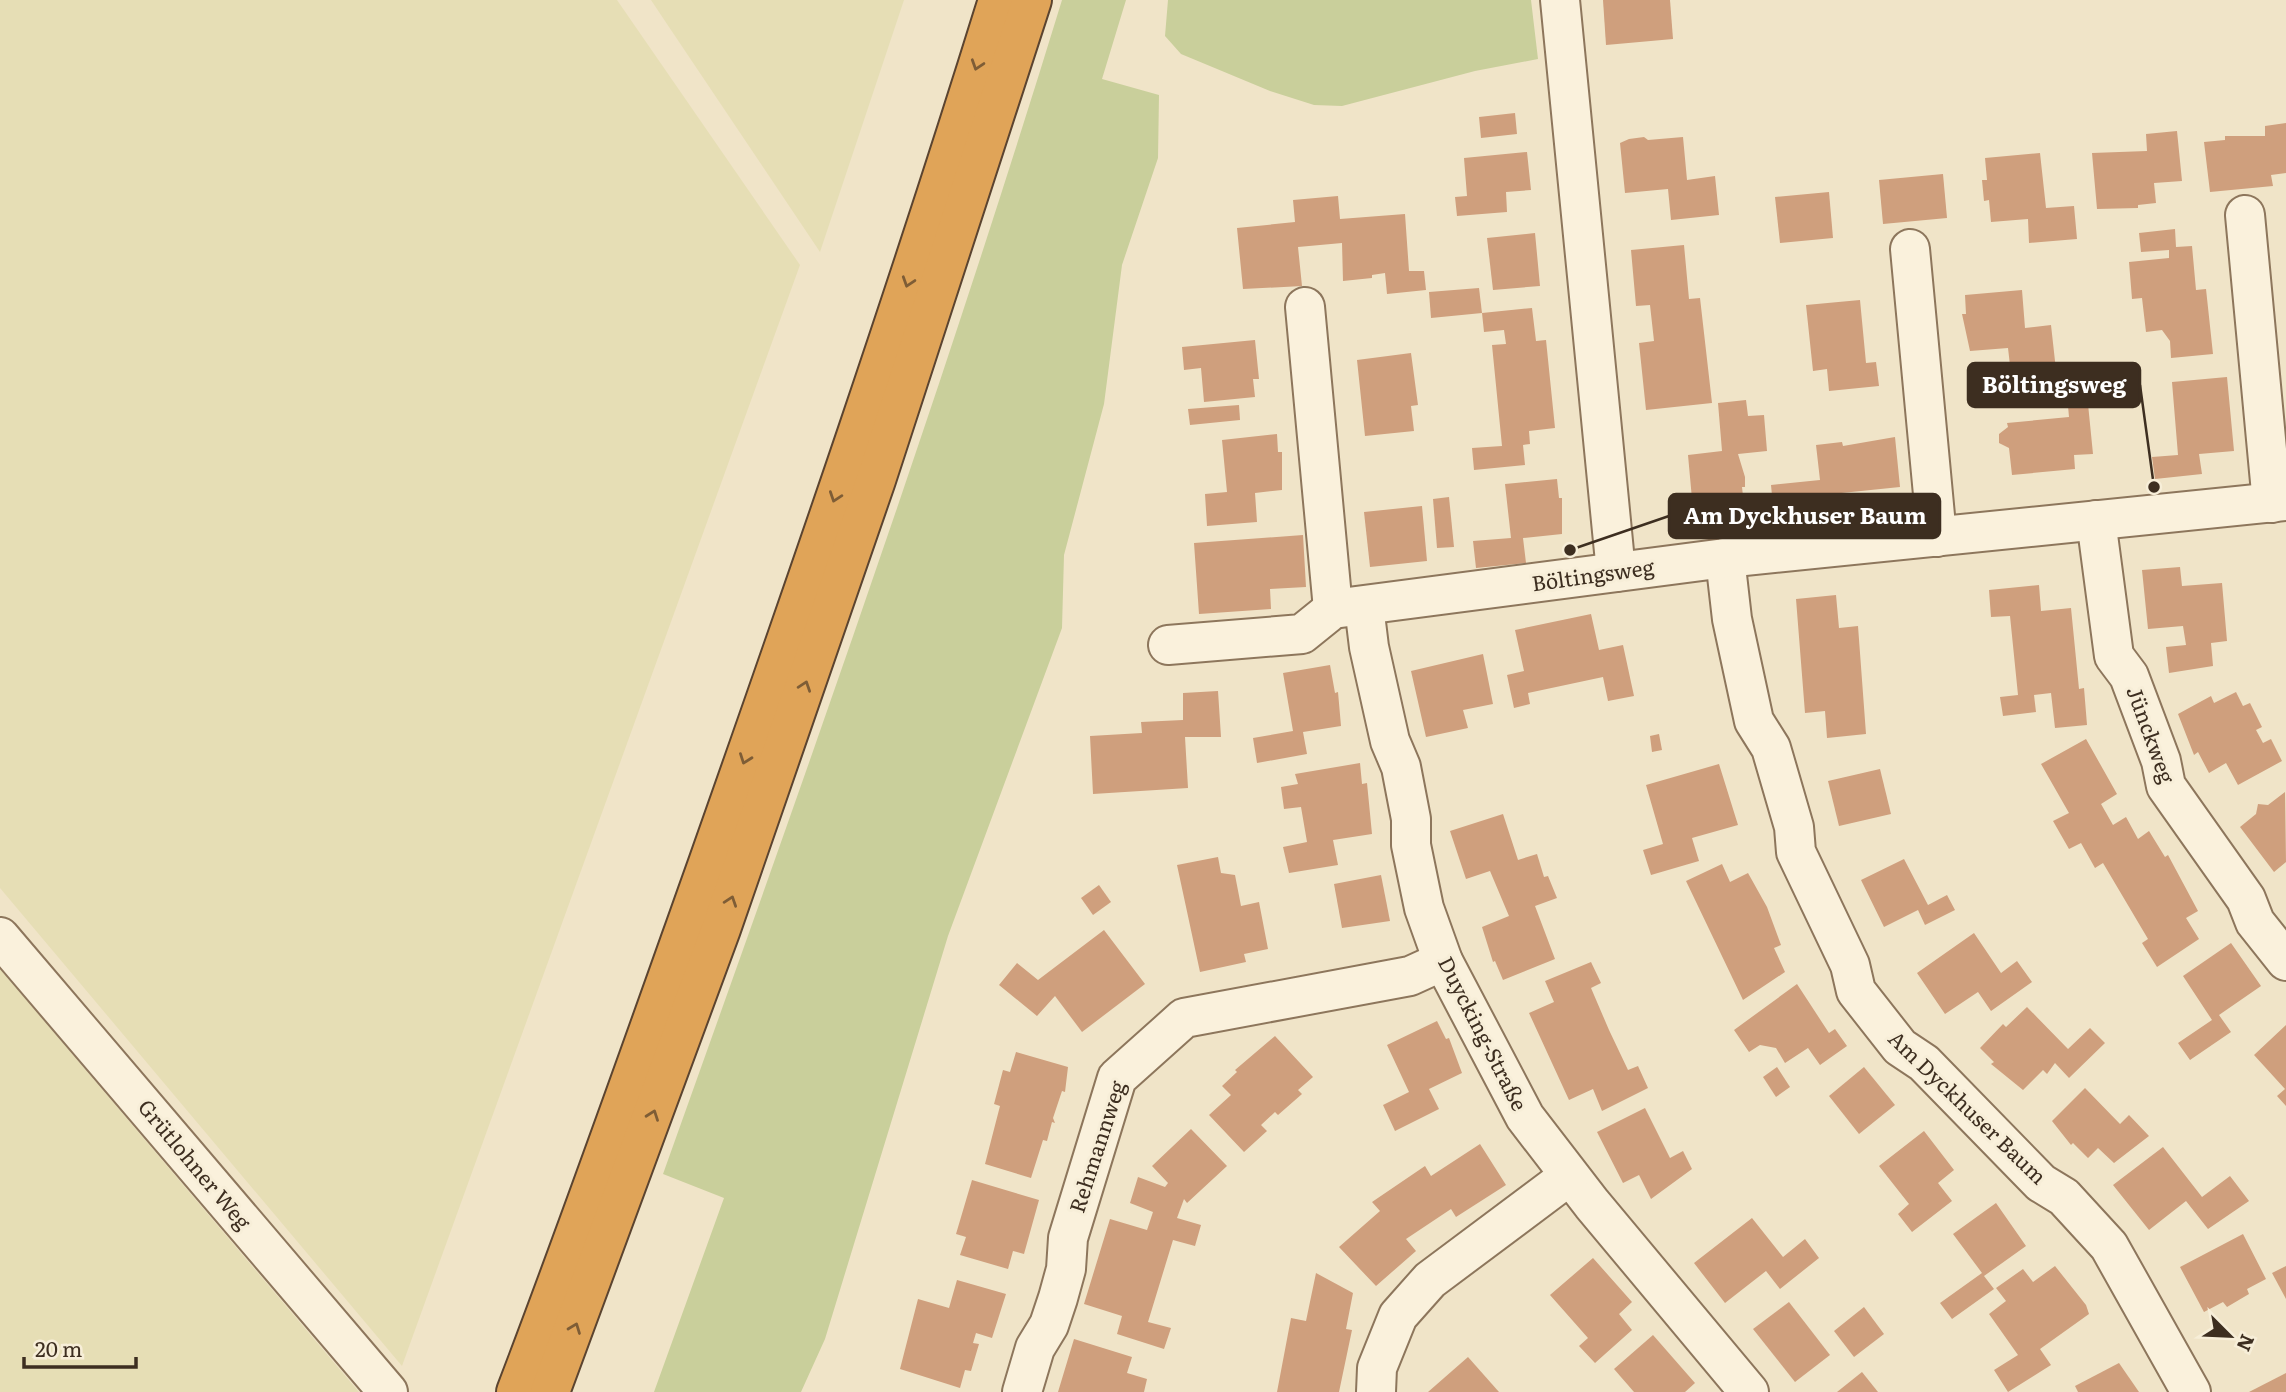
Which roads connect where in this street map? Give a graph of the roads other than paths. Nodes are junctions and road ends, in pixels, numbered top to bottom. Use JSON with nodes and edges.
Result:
{"nodes":[{"id":1,"x":998,"y":0,"type":"edge"},
{"id":2,"x":1032,"y":0,"type":"edge"},
{"id":3,"x":1560,"y":0,"type":"edge"},
{"id":4,"x":2245,"y":215,"type":"dead end"},
{"id":5,"x":1910,"y":249,"type":"dead end"},
{"id":6,"x":1305,"y":307,"type":"dead end"},
{"id":7,"x":2279,"y":502,"type":"edge"},
{"id":8,"x":2096,"y":520,"type":"junction"},
{"id":9,"x":1937,"y":537,"type":"junction"},
{"id":10,"x":1725,"y":558,"type":"junction"},
{"id":11,"x":1616,"y":572,"type":"junction"},
{"id":12,"x":1348,"y":607,"type":"junction"},
{"id":13,"x":1168,"y":645,"type":"dead end"},
{"id":14,"x":0,"y":937,"type":"edge"},
{"id":15,"x":1443,"y":961,"type":"junction"},
{"id":16,"x":2286,"y":961,"type":"edge"},
{"id":17,"x":1569,"y":1176,"type":"junction"},
{"id":18,"x":529,"y":1386,"type":"edge"},
{"id":19,"x":388,"y":1392,"type":"edge"},
{"id":20,"x":1022,"y":1392,"type":"edge"},
{"id":21,"x":1376,"y":1392,"type":"edge"},
{"id":22,"x":1749,"y":1392,"type":"edge"},
{"id":23,"x":2191,"y":1392,"type":"edge"}],
"edges":[{"from":1,"to":18,"type":"highway","one_way":true},
{"from":18,"to":2,"type":"highway","one_way":true},
{"from":3,"to":11,"type":"street"},
{"from":4,"to":7,"type":"street","name":"Böltingsweg"},
{"from":5,"to":9,"type":"street"},
{"from":6,"to":12,"type":"street"},
{"from":7,"to":8,"type":"street","name":"Böltingsweg"},
{"from":8,"to":9,"type":"street","name":"Böltingsweg"},
{"from":8,"to":16,"type":"street","name":"Jünckweg"},
{"from":9,"to":10,"type":"street","name":"Böltingsweg"},
{"from":10,"to":11,"type":"street","name":"Böltingsweg"},
{"from":10,"to":23,"type":"street","name":"Am Dyckhuser Baum"},
{"from":11,"to":12,"type":"street","name":"Böltingsweg"},
{"from":12,"to":13,"type":"street"},
{"from":12,"to":15,"type":"street","name":"Duycking-Straße"},
{"from":14,"to":19,"type":"street","name":"Grütlohner Weg"},
{"from":15,"to":17,"type":"street","name":"Duycking-Straße"},
{"from":15,"to":20,"type":"street","name":"Rehmannweg"},
{"from":17,"to":21,"type":"street"},
{"from":17,"to":22,"type":"street","name":"Duycking-Straße"}]}
